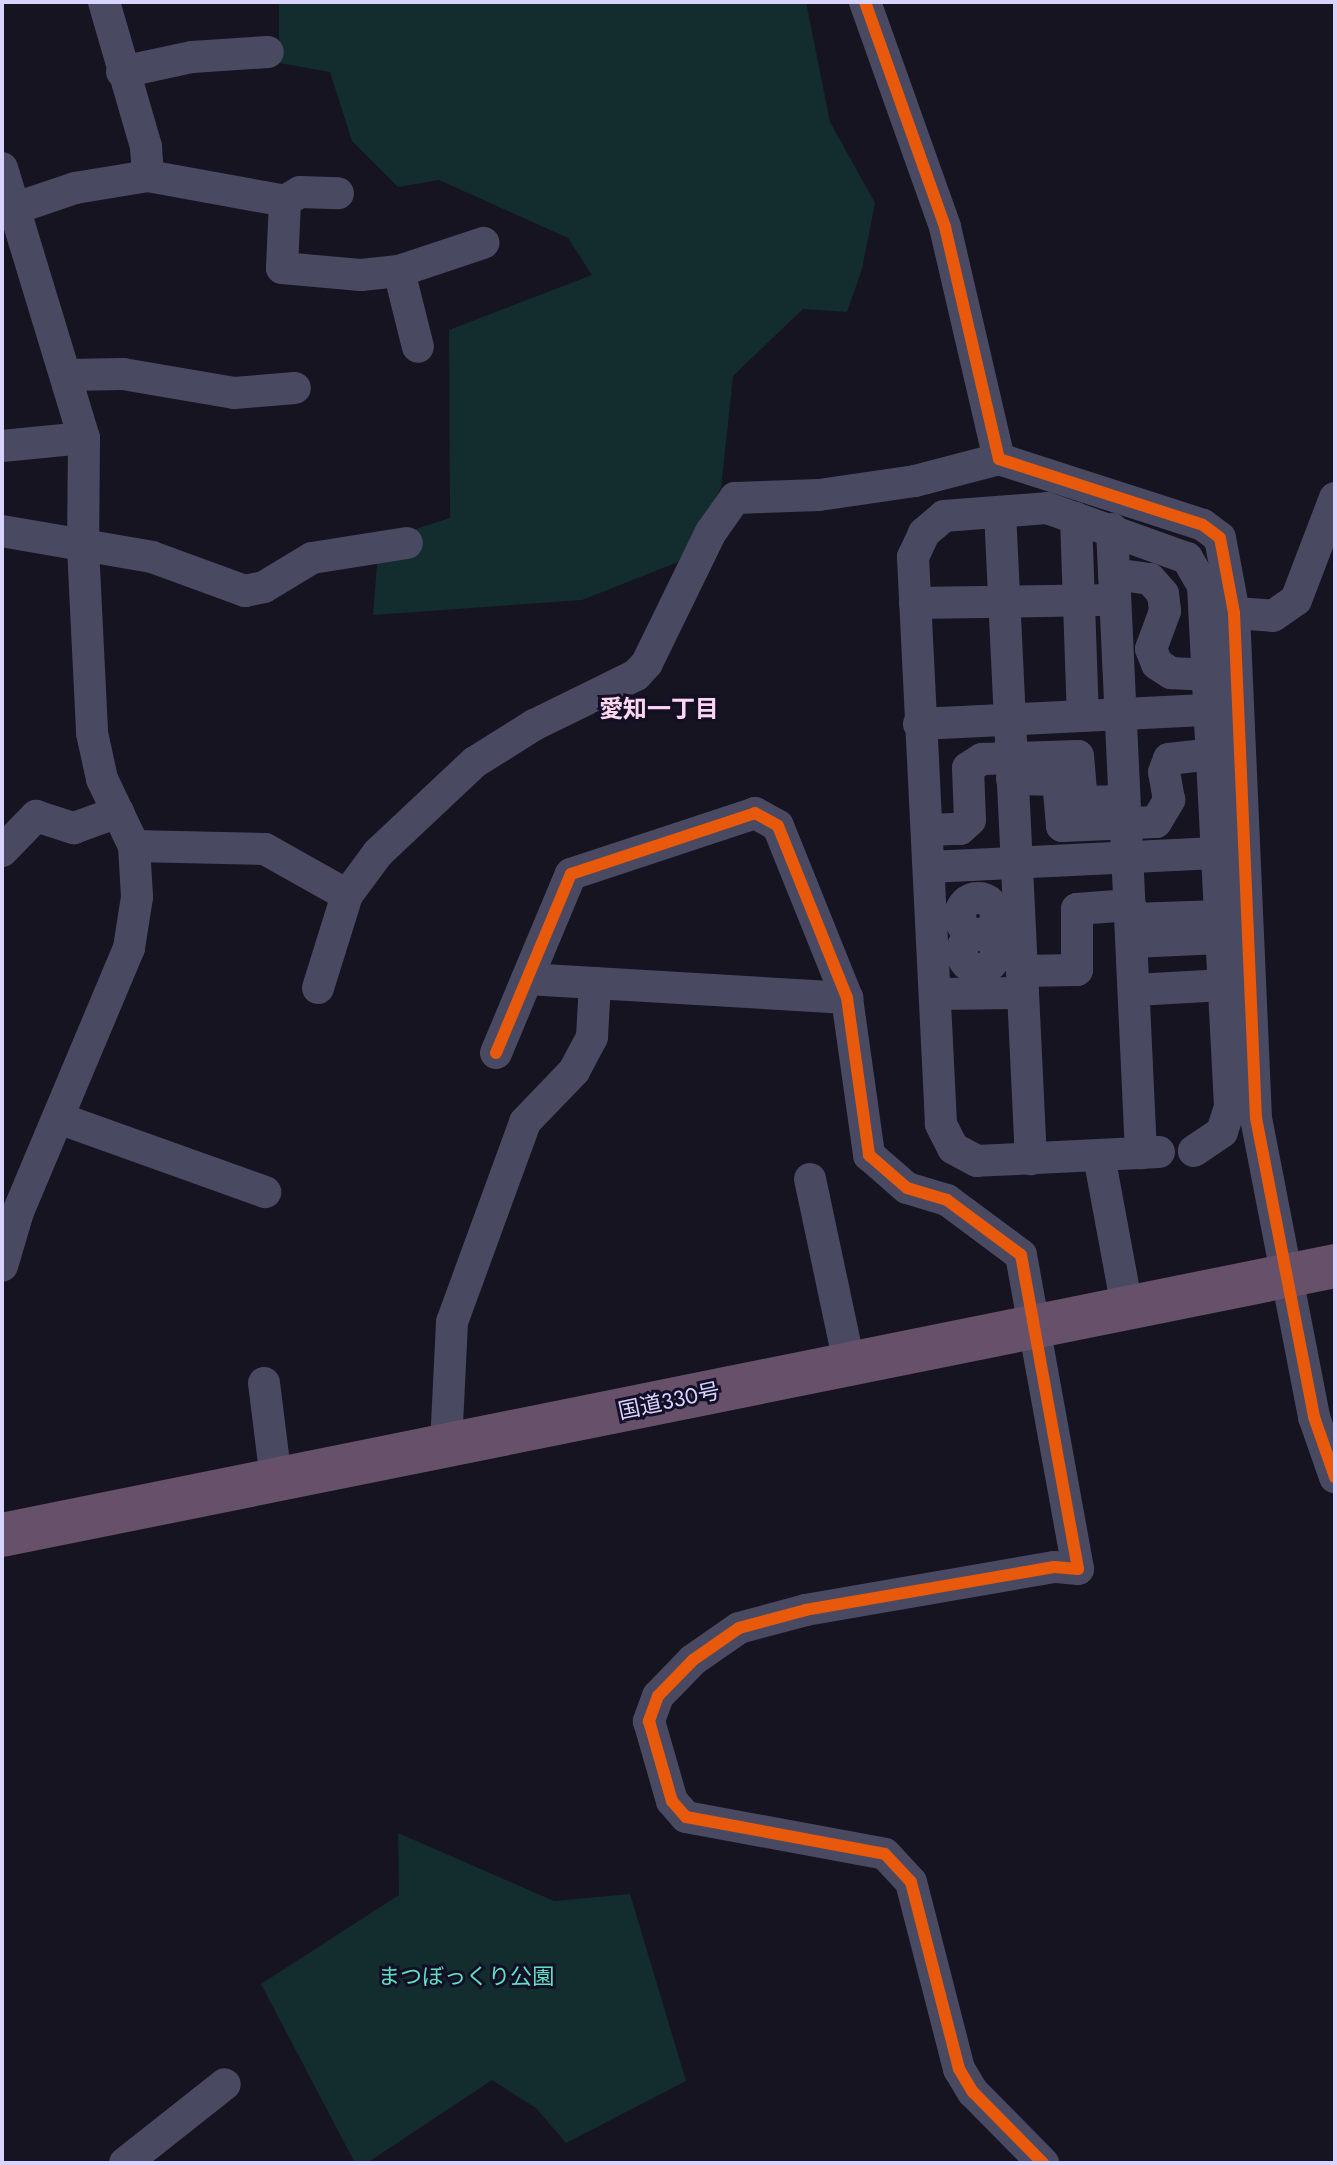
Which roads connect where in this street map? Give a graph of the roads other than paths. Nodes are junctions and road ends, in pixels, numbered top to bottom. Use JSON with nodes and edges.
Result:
{"nodes":[{"id":1,"x":104,"y":2,"type":"edge"},
{"id":2,"x":865,"y":2,"type":"edge"},
{"id":3,"x":268,"y":52,"type":"dead end"},
{"id":4,"x":122,"y":72,"type":"junction"},
{"id":5,"x":2,"y":168,"type":"edge"},
{"id":6,"x":148,"y":176,"type":"junction"},
{"id":7,"x":338,"y":193,"type":"dead end"},
{"id":8,"x":285,"y":201,"type":"junction"},
{"id":9,"x":16,"y":208,"type":"junction"},
{"id":10,"x":483,"y":243,"type":"dead end"},
{"id":11,"x":15,"y":250,"type":"edge"},
{"id":12,"x":399,"y":271,"type":"junction"},
{"id":13,"x":418,"y":347,"type":"dead end"},
{"id":14,"x":68,"y":375,"type":"junction"},
{"id":15,"x":295,"y":388,"type":"dead end"},
{"id":16,"x":84,"y":438,"type":"junction"},
{"id":17,"x":2,"y":446,"type":"edge"},
{"id":18,"x":999,"y":459,"type":"junction"},
{"id":19,"x":1335,"y":498,"type":"edge"},
{"id":20,"x":1000,"y":512,"type":"junction"},
{"id":21,"x":1076,"y":518,"type":"junction"},
{"id":22,"x":1112,"y":529,"type":"junction"},
{"id":23,"x":2,"y":531,"type":"edge"},
{"id":24,"x":407,"y":543,"type":"dead end"},
{"id":25,"x":83,"y":547,"type":"junction"},
{"id":26,"x":1114,"y":587,"type":"junction"},
{"id":27,"x":1004,"y":600,"type":"junction"},
{"id":28,"x":1077,"y":600,"type":"junction"},
{"id":29,"x":915,"y":603,"type":"junction"},
{"id":30,"x":1234,"y":613,"type":"junction"},
{"id":31,"x":1208,"y":675,"type":"junction"},
{"id":32,"x":1210,"y":710,"type":"junction"},
{"id":33,"x":1119,"y":714,"type":"junction"},
{"id":34,"x":1083,"y":716,"type":"junction"},
{"id":35,"x":1009,"y":720,"type":"junction"},
{"id":36,"x":919,"y":724,"type":"junction"},
{"id":37,"x":1212,"y":754,"type":"junction"},
{"id":38,"x":1012,"y":768,"type":"junction"},
{"id":39,"x":118,"y":812,"type":"junction"},
{"id":40,"x":1125,"y":813,"type":"junction"},
{"id":41,"x":927,"y":830,"type":"junction"},
{"id":42,"x":134,"y":846,"type":"junction"},
{"id":43,"x":2,"y":851,"type":"edge"},
{"id":44,"x":1216,"y":853,"type":"junction"},
{"id":45,"x":1128,"y":858,"type":"junction"},
{"id":46,"x":1017,"y":863,"type":"junction"},
{"id":47,"x":977,"y":865,"type":"junction"},
{"id":48,"x":929,"y":867,"type":"junction"},
{"id":49,"x":347,"y":895,"type":"junction"},
{"id":50,"x":1131,"y":922,"type":"junction"},
{"id":51,"x":1220,"y":927,"type":"junction"},
{"id":52,"x":527,"y":979,"type":"junction"},
{"id":53,"x":981,"y":981,"type":"junction"},
{"id":54,"x":1023,"y":982,"type":"junction"},
{"id":55,"x":595,"y":983,"type":"junction"},
{"id":56,"x":1224,"y":985,"type":"junction"},
{"id":57,"x":318,"y":988,"type":"dead end"},
{"id":58,"x":1135,"y":990,"type":"junction"},
{"id":59,"x":935,"y":994,"type":"junction"},
{"id":60,"x":847,"y":998,"type":"junction"},
{"id":61,"x":496,"y":1053,"type":"dead end"},
{"id":62,"x":61,"y":1119,"type":"junction"},
{"id":63,"x":1194,"y":1151,"type":"dead end"},
{"id":64,"x":1099,"y":1156,"type":"junction"},
{"id":65,"x":1031,"y":1159,"type":"junction"},
{"id":66,"x":810,"y":1179,"type":"dead end"},
{"id":67,"x":265,"y":1192,"type":"dead end"},
{"id":68,"x":2,"y":1266,"type":"edge"},
{"id":69,"x":1335,"y":1266,"type":"edge"},
{"id":70,"x":1286,"y":1276,"type":"junction"},
{"id":71,"x":1127,"y":1307,"type":"junction"},
{"id":72,"x":1033,"y":1325,"type":"junction"},
{"id":73,"x":849,"y":1363,"type":"junction"},
{"id":74,"x":264,"y":1383,"type":"dead end"},
{"id":75,"x":446,"y":1445,"type":"junction"},
{"id":76,"x":1335,"y":1477,"type":"edge"},
{"id":77,"x":276,"y":1480,"type":"junction"},
{"id":78,"x":2,"y":1535,"type":"edge"},
{"id":79,"x":225,"y":2084,"type":"dead end"},
{"id":80,"x":125,"y":2163,"type":"edge"},
{"id":81,"x":1043,"y":2163,"type":"edge"}],
"edges":[{"from":1,"to":4,"type":"street"},
{"from":2,"to":18,"type":"street"},
{"from":3,"to":4,"type":"street"},
{"from":4,"to":6,"type":"street"},
{"from":5,"to":9,"type":"street"},
{"from":6,"to":8,"type":"street"},
{"from":6,"to":9,"type":"street"},
{"from":7,"to":8,"type":"street"},
{"from":8,"to":12,"type":"street"},
{"from":9,"to":11,"type":"street"},
{"from":10,"to":12,"type":"street"},
{"from":11,"to":14,"type":"street"},
{"from":12,"to":13,"type":"street"},
{"from":14,"to":15,"type":"street"},
{"from":14,"to":16,"type":"street"},
{"from":16,"to":17,"type":"street"},
{"from":16,"to":25,"type":"street"},
{"from":18,"to":30,"type":"street"},
{"from":18,"to":49,"type":"street"},
{"from":19,"to":30,"type":"street"},
{"from":20,"to":21,"type":"street"},
{"from":20,"to":27,"type":"street"},
{"from":20,"to":29,"type":"street"},
{"from":21,"to":22,"type":"street"},
{"from":21,"to":28,"type":"street"},
{"from":22,"to":26,"type":"street"},
{"from":22,"to":31,"type":"street"},
{"from":23,"to":25,"type":"street"},
{"from":24,"to":25,"type":"street"},
{"from":25,"to":39,"type":"street"},
{"from":26,"to":28,"type":"street"},
{"from":26,"to":31,"type":"street"},
{"from":26,"to":33,"type":"street"},
{"from":27,"to":28,"type":"street"},
{"from":27,"to":29,"type":"street"},
{"from":27,"to":35,"type":"street"},
{"from":28,"to":34,"type":"street"},
{"from":29,"to":36,"type":"street"},
{"from":30,"to":70,"type":"street"},
{"from":31,"to":32,"type":"street"},
{"from":32,"to":33,"type":"street"},
{"from":32,"to":37,"type":"street"},
{"from":33,"to":34,"type":"street"},
{"from":33,"to":40,"type":"street"},
{"from":34,"to":35,"type":"street"},
{"from":35,"to":36,"type":"street"},
{"from":35,"to":38,"type":"street"},
{"from":36,"to":41,"type":"street"},
{"from":37,"to":40,"type":"street"},
{"from":37,"to":44,"type":"street"},
{"from":38,"to":40,"type":"street"},
{"from":38,"to":41,"type":"street"},
{"from":38,"to":46,"type":"street"},
{"from":39,"to":42,"type":"street"},
{"from":39,"to":43,"type":"street"},
{"from":40,"to":45,"type":"street"},
{"from":41,"to":48,"type":"street"},
{"from":42,"to":49,"type":"street"},
{"from":42,"to":62,"type":"street"},
{"from":44,"to":45,"type":"street"},
{"from":44,"to":51,"type":"street"},
{"from":45,"to":46,"type":"street"},
{"from":45,"to":50,"type":"street"},
{"from":46,"to":47,"type":"street"},
{"from":46,"to":54,"type":"street"},
{"from":47,"to":48,"type":"street"},
{"from":47,"to":53,"type":"street"},
{"from":48,"to":59,"type":"street"},
{"from":49,"to":57,"type":"street"},
{"from":50,"to":51,"type":"street"},
{"from":50,"to":54,"type":"street"},
{"from":50,"to":58,"type":"street"},
{"from":51,"to":56,"type":"street"},
{"from":52,"to":55,"type":"street"},
{"from":52,"to":60,"type":"street"},
{"from":52,"to":61,"type":"street"},
{"from":53,"to":54,"type":"street"},
{"from":53,"to":59,"type":"street"},
{"from":54,"to":65,"type":"street"},
{"from":55,"to":60,"type":"street"},
{"from":55,"to":75,"type":"street"},
{"from":56,"to":58,"type":"street"},
{"from":56,"to":63,"type":"street"},
{"from":58,"to":64,"type":"street"},
{"from":59,"to":65,"type":"street"},
{"from":60,"to":72,"type":"street"},
{"from":62,"to":67,"type":"street"},
{"from":62,"to":68,"type":"street"},
{"from":64,"to":65,"type":"street"},
{"from":64,"to":71,"type":"street"},
{"from":66,"to":73,"type":"street"},
{"from":69,"to":70,"type":"highway","name":"国道330号"},
{"from":70,"to":71,"type":"highway","name":"国道330号"},
{"from":70,"to":76,"type":"street"},
{"from":71,"to":72,"type":"highway","name":"国道330号"},
{"from":72,"to":73,"type":"highway","name":"国道330号"},
{"from":72,"to":81,"type":"street"},
{"from":73,"to":75,"type":"highway","name":"国道330号"},
{"from":74,"to":77,"type":"street"},
{"from":75,"to":77,"type":"highway","name":"国道330号"},
{"from":77,"to":78,"type":"highway","name":"国道330号"},
{"from":79,"to":80,"type":"street"}]}
